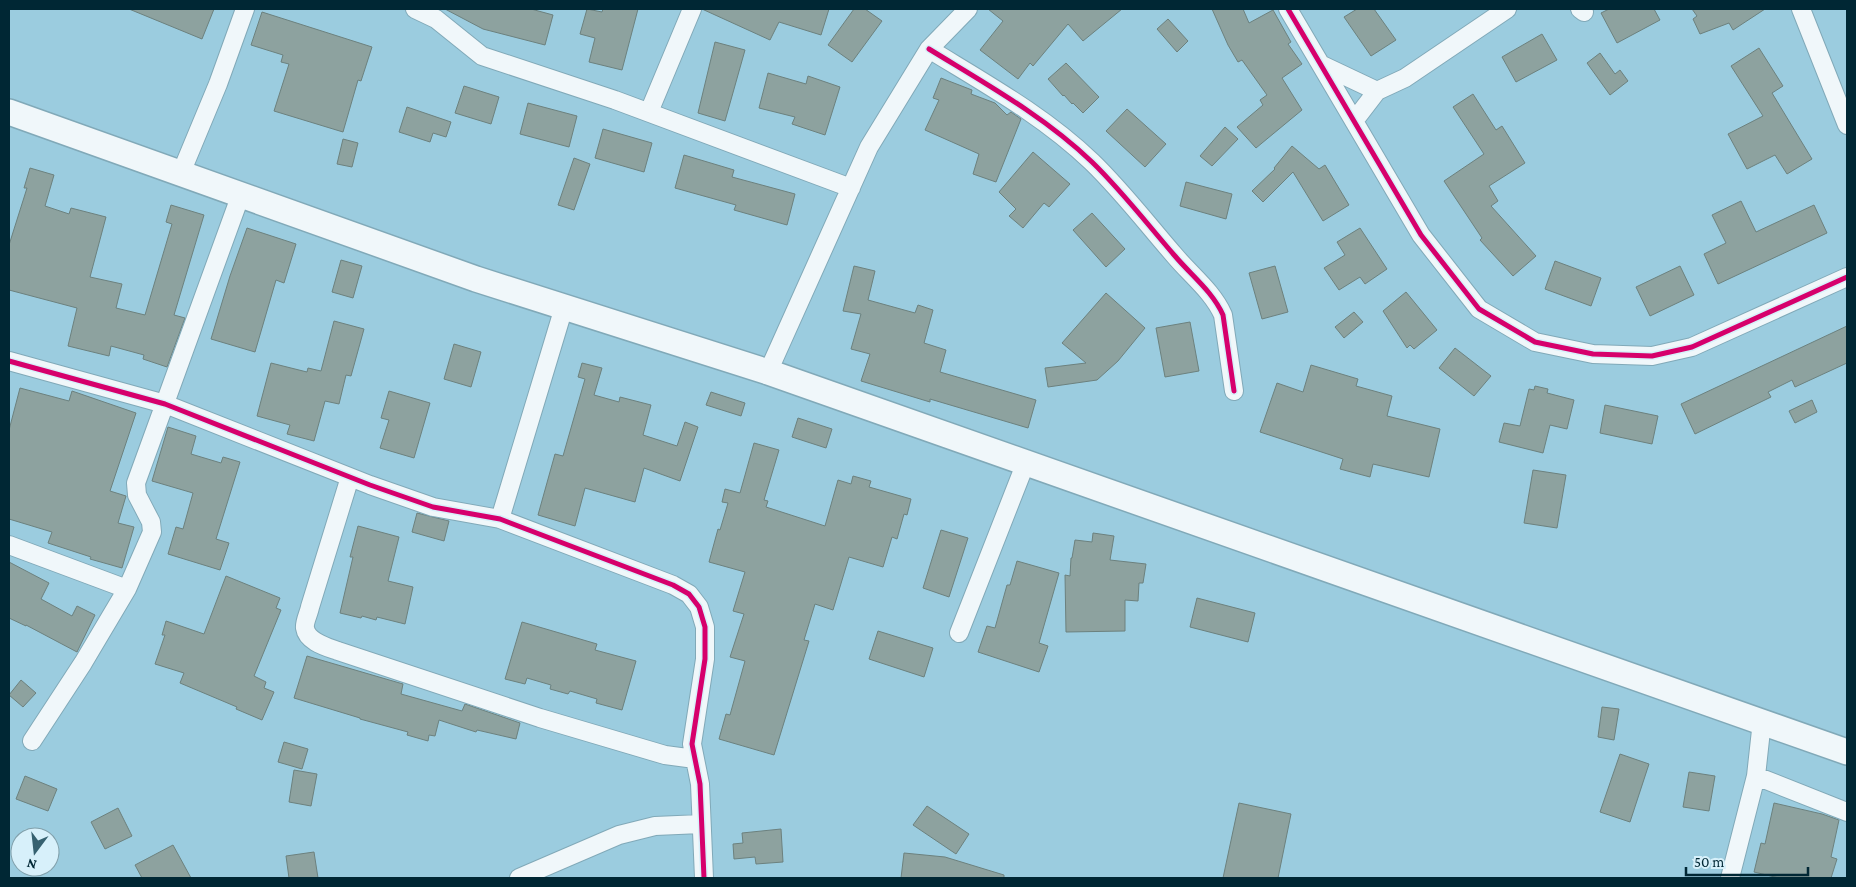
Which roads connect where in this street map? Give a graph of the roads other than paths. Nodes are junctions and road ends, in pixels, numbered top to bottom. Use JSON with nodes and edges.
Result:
{"nodes":[{"id":1,"x":245,"y":9,"type":"edge"},
{"id":2,"x":414,"y":9,"type":"edge"},
{"id":3,"x":692,"y":9,"type":"edge"},
{"id":4,"x":968,"y":9,"type":"edge"},
{"id":5,"x":1288,"y":9,"type":"edge"},
{"id":6,"x":1507,"y":9,"type":"edge"},
{"id":7,"x":1801,"y":9,"type":"edge"},
{"id":8,"x":929,"y":49,"type":"junction"},
{"id":9,"x":1322,"y":65,"type":"junction"},
{"id":10,"x":1377,"y":91,"type":"junction"},
{"id":11,"x":9,"y":112,"type":"edge"},
{"id":12,"x":649,"y":112,"type":"junction"},
{"id":13,"x":1354,"y":120,"type":"junction"},
{"id":14,"x":1847,"y":124,"type":"edge"},
{"id":15,"x":181,"y":173,"type":"junction"},
{"id":16,"x":851,"y":188,"type":"junction"},
{"id":17,"x":241,"y":194,"type":"junction"},
{"id":18,"x":1847,"y":277,"type":"edge"},
{"id":19,"x":564,"y":307,"type":"junction"},
{"id":20,"x":10,"y":365,"type":"edge"},
{"id":21,"x":768,"y":372,"type":"junction"},
{"id":22,"x":1234,"y":391,"type":"dead end"},
{"id":23,"x":165,"y":404,"type":"junction"},
{"id":24,"x":1026,"y":462,"type":"junction"},
{"id":25,"x":350,"y":477,"type":"junction"},
{"id":26,"x":500,"y":519,"type":"junction"},
{"id":27,"x":9,"y":545,"type":"edge"},
{"id":28,"x":126,"y":589,"type":"junction"},
{"id":29,"x":959,"y":633,"type":"dead end"},
{"id":30,"x":1762,"y":721,"type":"junction"},
{"id":31,"x":32,"y":741,"type":"dead end"},
{"id":32,"x":1847,"y":752,"type":"edge"},
{"id":33,"x":694,"y":759,"type":"junction"},
{"id":34,"x":1756,"y":776,"type":"junction"},
{"id":35,"x":1847,"y":812,"type":"edge"},
{"id":36,"x":701,"y":824,"type":"junction"},
{"id":37,"x":519,"y":878,"type":"edge"},
{"id":38,"x":704,"y":878,"type":"edge"},
{"id":39,"x":1730,"y":878,"type":"edge"}],
"edges":[{"from":1,"to":15,"type":"street"},
{"from":2,"to":12,"type":"street"},
{"from":3,"to":12,"type":"street"},
{"from":4,"to":8,"type":"street"},
{"from":5,"to":9,"type":"street"},
{"from":6,"to":10,"type":"street"},
{"from":7,"to":14,"type":"street"},
{"from":8,"to":16,"type":"street"},
{"from":8,"to":22,"type":"street"},
{"from":9,"to":10,"type":"street"},
{"from":9,"to":13,"type":"street"},
{"from":10,"to":13,"type":"street"},
{"from":11,"to":15,"type":"main road"},
{"from":12,"to":16,"type":"street"},
{"from":13,"to":18,"type":"street"},
{"from":15,"to":17,"type":"main road"},
{"from":16,"to":21,"type":"street"},
{"from":17,"to":19,"type":"main road"},
{"from":17,"to":23,"type":"street"},
{"from":19,"to":21,"type":"main road"},
{"from":19,"to":26,"type":"street"},
{"from":20,"to":23,"type":"street"},
{"from":21,"to":24,"type":"main road"},
{"from":23,"to":25,"type":"street"},
{"from":23,"to":28,"type":"street"},
{"from":24,"to":29,"type":"street"},
{"from":24,"to":30,"type":"main road"},
{"from":25,"to":26,"type":"street"},
{"from":25,"to":33,"type":"street"},
{"from":26,"to":33,"type":"street"},
{"from":27,"to":28,"type":"street"},
{"from":28,"to":31,"type":"street"},
{"from":30,"to":32,"type":"main road"},
{"from":30,"to":34,"type":"street"},
{"from":33,"to":36,"type":"street"},
{"from":34,"to":35,"type":"street"},
{"from":34,"to":39,"type":"street"},
{"from":36,"to":37,"type":"street"},
{"from":36,"to":38,"type":"street"}]}
